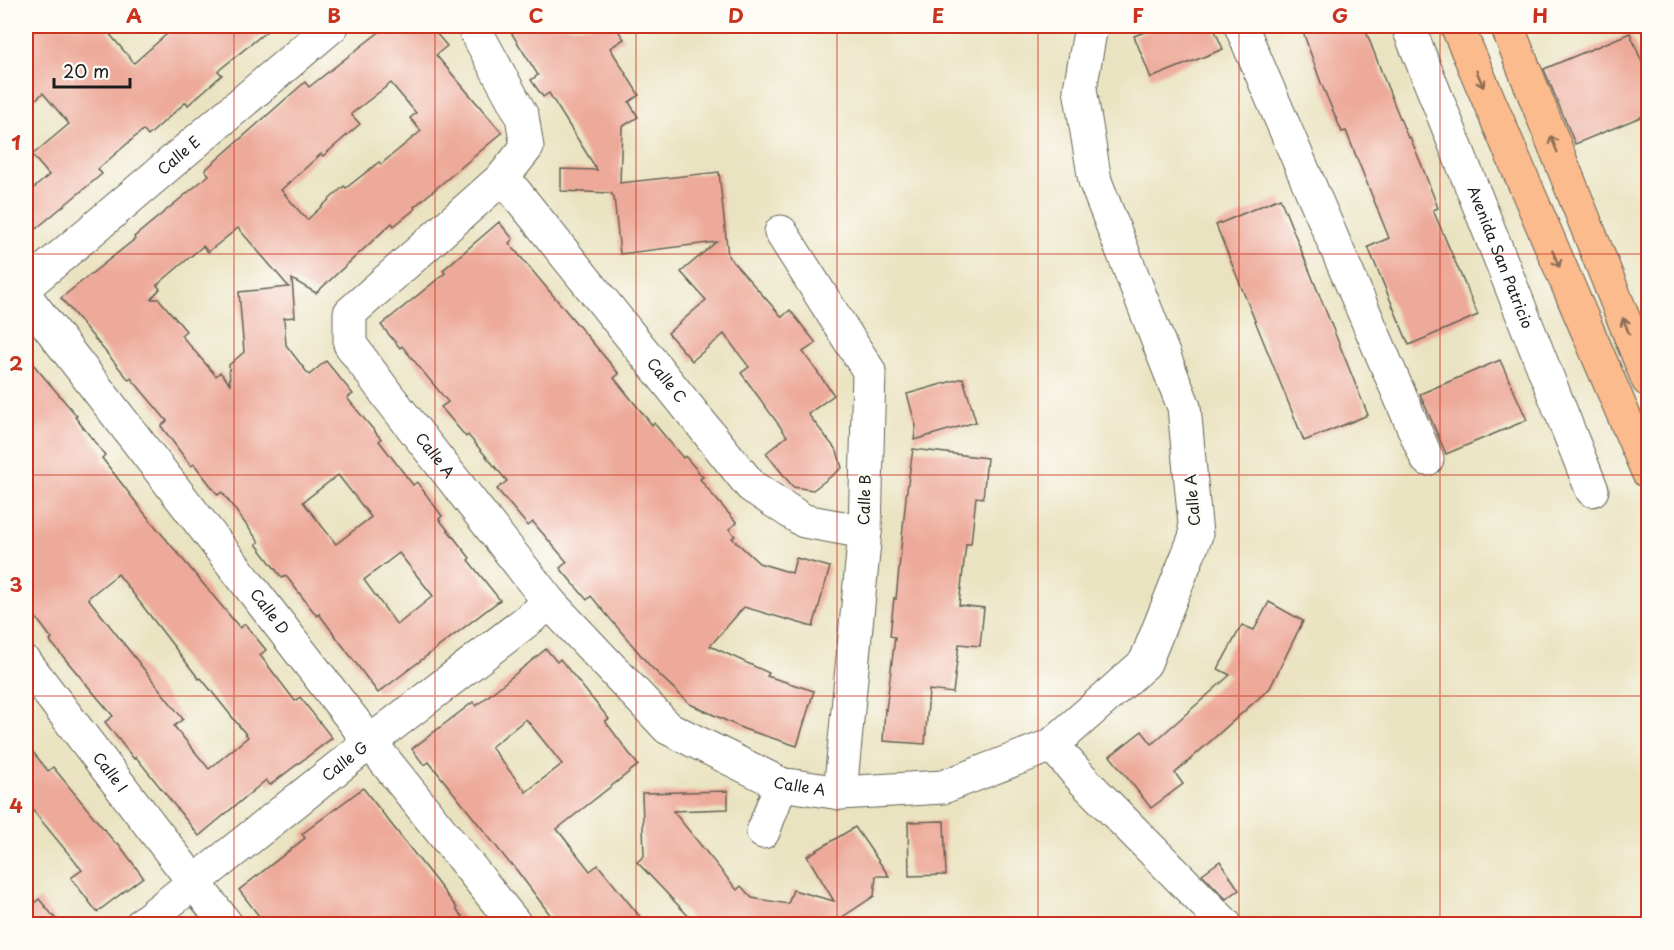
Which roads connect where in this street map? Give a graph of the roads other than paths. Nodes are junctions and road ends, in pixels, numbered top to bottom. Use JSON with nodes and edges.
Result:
{"nodes":[{"id":1,"x":332,"y":26,"type":"edge"},
{"id":2,"x":473,"y":26,"type":"edge"},
{"id":3,"x":1091,"y":26,"type":"edge"},
{"id":4,"x":1241,"y":26,"type":"edge"},
{"id":5,"x":1408,"y":26,"type":"edge"},
{"id":6,"x":1458,"y":26,"type":"edge"},
{"id":7,"x":1507,"y":26,"type":"edge"},
{"id":8,"x":503,"y":177,"type":"junction"},
{"id":9,"x":781,"y":232,"type":"dead end"},
{"id":10,"x":26,"y":286,"type":"edge"},
{"id":11,"x":26,"y":297,"type":"edge"},
{"id":12,"x":1648,"y":380,"type":"edge"},
{"id":13,"x":1427,"y":459,"type":"dead end"},
{"id":14,"x":1648,"y":472,"type":"edge"},
{"id":15,"x":1592,"y":490,"type":"dead end"},
{"id":16,"x":865,"y":532,"type":"junction"},
{"id":17,"x":550,"y":603,"type":"junction"},
{"id":18,"x":26,"y":663,"type":"edge"},
{"id":19,"x":370,"y":742,"type":"junction"},
{"id":20,"x":1052,"y":745,"type":"junction"},
{"id":21,"x":781,"y":784,"type":"junction"},
{"id":22,"x":840,"y":793,"type":"junction"},
{"id":23,"x":763,"y":832,"type":"dead end"},
{"id":24,"x":194,"y":885,"type":"junction"},
{"id":25,"x":142,"y":924,"type":"edge"},
{"id":26,"x":226,"y":924,"type":"edge"},
{"id":27,"x":515,"y":924,"type":"edge"},
{"id":28,"x":1226,"y":924,"type":"edge"}],
"edges":[{"from":1,"to":10,"type":"street","name":"Calle E"},
{"from":2,"to":8,"type":"street","name":"Calle A"},
{"from":3,"to":20,"type":"street","name":"Calle A"},
{"from":4,"to":13,"type":"street"},
{"from":5,"to":15,"type":"street","name":"Avenida San Patricio"},
{"from":6,"to":14,"type":"main road","one_way":true},
{"from":12,"to":7,"type":"main road","one_way":true},
{"from":8,"to":16,"type":"street","name":"Calle C"},
{"from":8,"to":17,"type":"street","name":"Calle A"},
{"from":9,"to":16,"type":"street","name":"Calle B"},
{"from":11,"to":19,"type":"street","name":"Calle D"},
{"from":16,"to":22,"type":"street","name":"Calle B"},
{"from":17,"to":19,"type":"street","name":"Calle G"},
{"from":17,"to":21,"type":"street","name":"Calle A"},
{"from":18,"to":24,"type":"street","name":"Calle I"},
{"from":19,"to":24,"type":"street","name":"Calle G"},
{"from":19,"to":27,"type":"street","name":"Calle D"},
{"from":20,"to":22,"type":"street","name":"Calle A"},
{"from":20,"to":28,"type":"street"},
{"from":21,"to":22,"type":"street","name":"Calle A"},
{"from":21,"to":23,"type":"street"},
{"from":24,"to":25,"type":"street","name":"Calle G"},
{"from":24,"to":26,"type":"street","name":"Calle I"}]}
